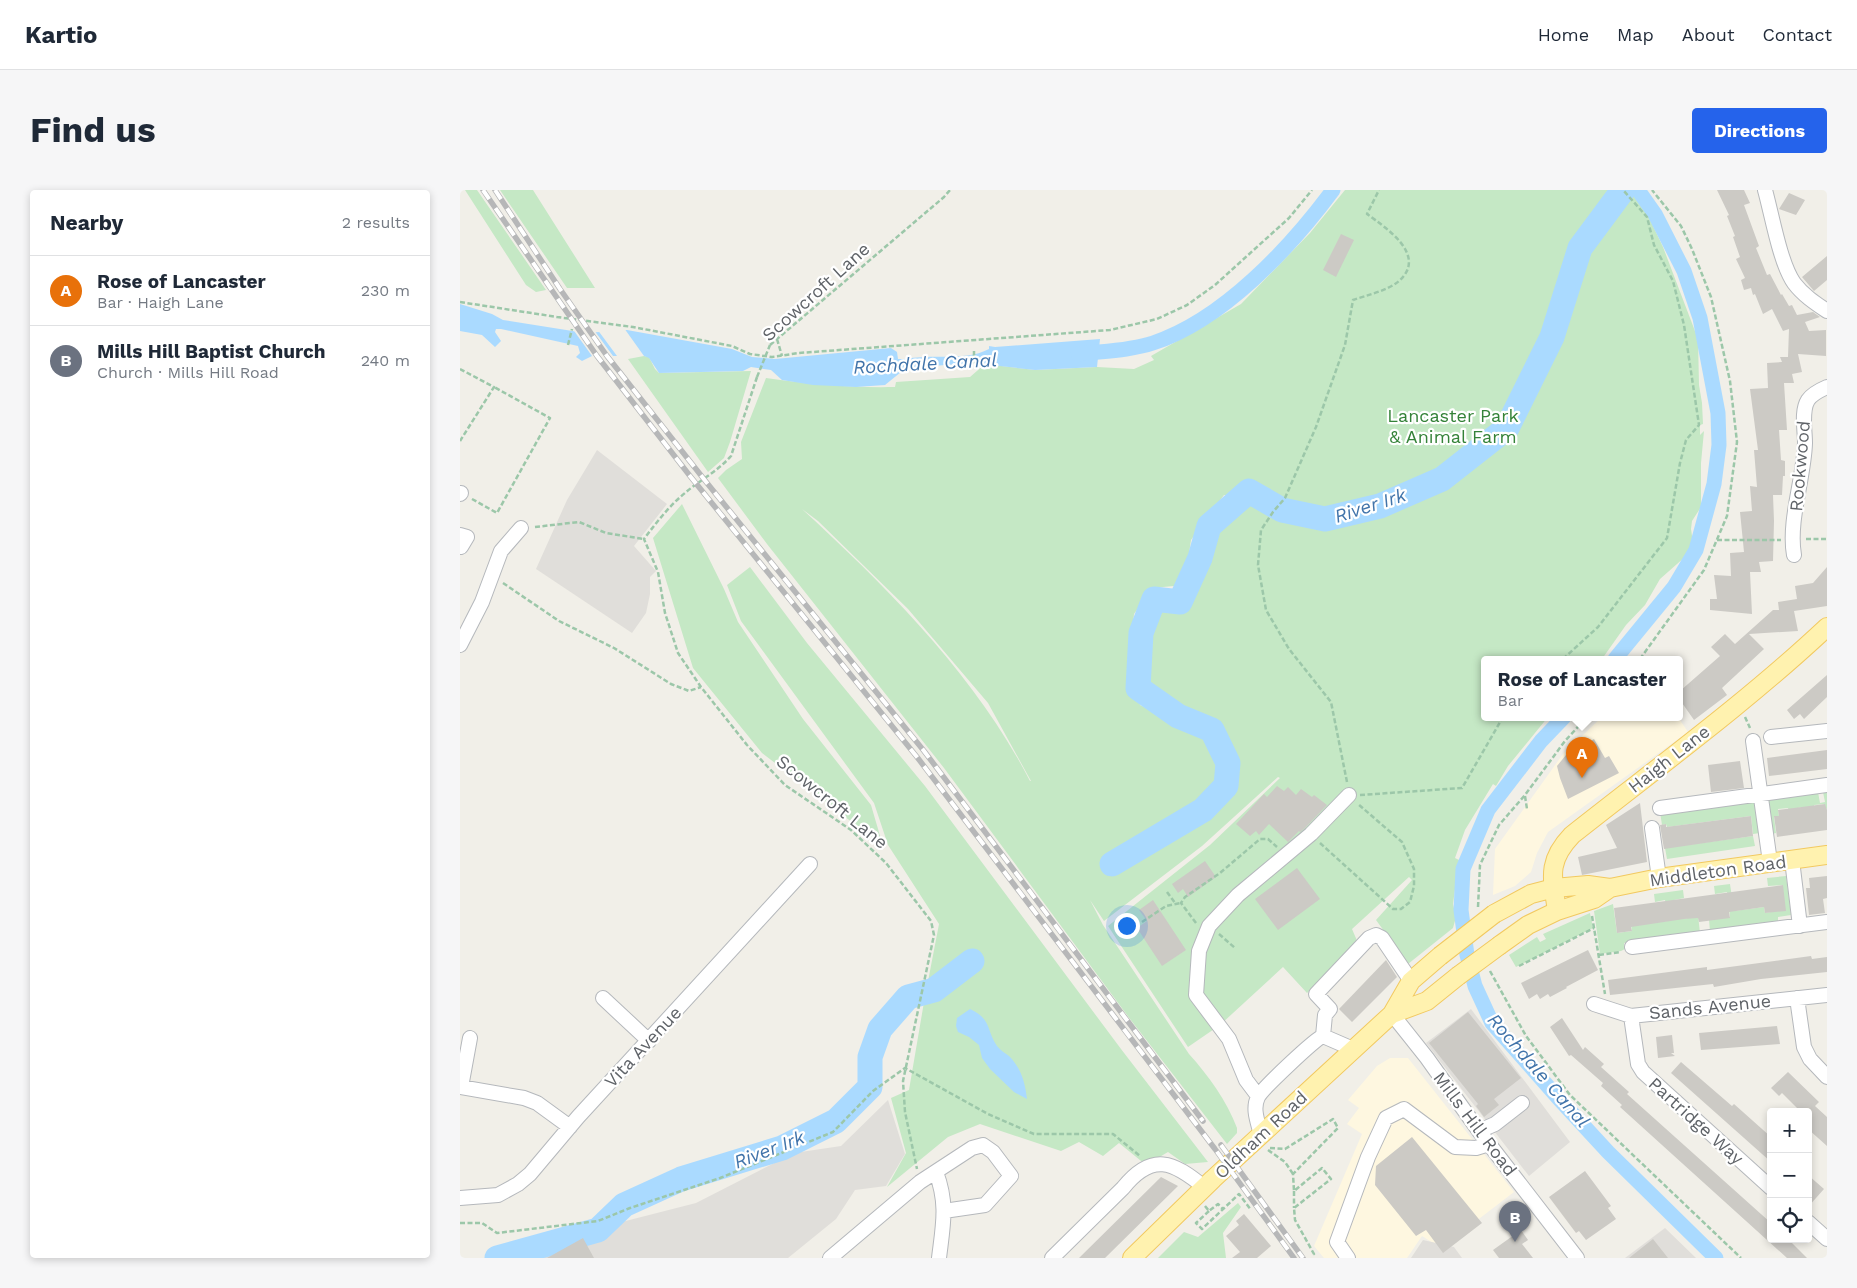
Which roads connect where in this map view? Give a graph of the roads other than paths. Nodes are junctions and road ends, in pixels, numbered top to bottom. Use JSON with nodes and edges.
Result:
{"nodes":[{"id":1,"x":1765,"y":190,"type":"edge"},
{"id":2,"x":1827,"y":311,"type":"edge"},
{"id":3,"x":1827,"y":387,"type":"edge"},
{"id":4,"x":521,"y":528,"type":"road end"},
{"id":5,"x":1794,"y":555,"type":"dead end"},
{"id":6,"x":1827,"y":627,"type":"edge"},
{"id":7,"x":460,"y":644,"type":"edge"},
{"id":8,"x":1827,"y":731,"type":"edge"},
{"id":9,"x":1771,"y":737,"type":"dead end"},
{"id":10,"x":1753,"y":741,"type":"road end"},
{"id":11,"x":1827,"y":785,"type":"edge"},
{"id":12,"x":1760,"y":793,"type":"junction"},
{"id":13,"x":1349,"y":795,"type":"road end"},
{"id":14,"x":1660,"y":808,"type":"dead end"},
{"id":15,"x":1652,"y":828,"type":"dead end"},
{"id":16,"x":1827,"y":855,"type":"edge"},
{"id":17,"x":1792,"y":860,"type":"junction"},
{"id":18,"x":1770,"y":862,"type":"junction"},
{"id":19,"x":810,"y":864,"type":"dead end"},
{"id":20,"x":1659,"y":878,"type":"junction"},
{"id":21,"x":1554,"y":888,"type":"junction"},
{"id":22,"x":1610,"y":888,"type":"junction"},
{"id":23,"x":1557,"y":911,"type":"junction"},
{"id":24,"x":1827,"y":922,"type":"edge"},
{"id":25,"x":1800,"y":926,"type":"junction"},
{"id":26,"x":1632,"y":947,"type":"road end"},
{"id":27,"x":1411,"y":981,"type":"junction"},
{"id":28,"x":1827,"y":995,"type":"edge"},
{"id":29,"x":603,"y":998,"type":"dead end"},
{"id":30,"x":1797,"y":998,"type":"junction"},
{"id":31,"x":1600,"y":1006,"type":"road end"},
{"id":32,"x":1392,"y":1014,"type":"junction"},
{"id":33,"x":1632,"y":1016,"type":"junction"},
{"id":34,"x":1323,"y":1036,"type":"junction"},
{"id":35,"x":470,"y":1038,"type":"dead end"},
{"id":36,"x":649,"y":1041,"type":"junction"},
{"id":37,"x":1353,"y":1049,"type":"junction"},
{"id":38,"x":1827,"y":1077,"type":"edge"},
{"id":39,"x":460,"y":1087,"type":"edge"},
{"id":40,"x":1258,"y":1096,"type":"junction"},
{"id":41,"x":1522,"y":1102,"type":"dead end"},
{"id":42,"x":570,"y":1127,"type":"junction"},
{"id":43,"x":1479,"y":1131,"type":"junction"},
{"id":44,"x":1266,"y":1144,"type":"junction"},
{"id":45,"x":1489,"y":1144,"type":"junction"},
{"id":46,"x":936,"y":1172,"type":"junction"},
{"id":47,"x":1767,"y":1184,"type":"edge"},
{"id":48,"x":1204,"y":1188,"type":"junction"},
{"id":49,"x":460,"y":1198,"type":"edge"},
{"id":50,"x":944,"y":1211,"type":"junction"},
{"id":51,"x":1812,"y":1226,"type":"edge"},
{"id":52,"x":1827,"y":1239,"type":"edge"},
{"id":53,"x":830,"y":1258,"type":"edge"},
{"id":54,"x":939,"y":1258,"type":"edge"},
{"id":55,"x":1052,"y":1258,"type":"edge"},
{"id":56,"x":1132,"y":1258,"type":"edge"},
{"id":57,"x":1348,"y":1258,"type":"edge"},
{"id":58,"x":1577,"y":1258,"type":"edge"}],
"edges":[{"from":1,"to":2,"type":"street"},
{"from":3,"to":5,"type":"street","name":"Rookwood"},
{"from":4,"to":7,"type":"street"},
{"from":6,"to":21,"type":"main road","name":"Haigh Lane"},
{"from":8,"to":9,"type":"street"},
{"from":10,"to":12,"type":"street"},
{"from":11,"to":12,"type":"street"},
{"from":12,"to":14,"type":"street"},
{"from":12,"to":18,"type":"street"},
{"from":13,"to":40,"type":"street"},
{"from":15,"to":20,"type":"street"},
{"from":16,"to":17,"type":"main road","name":"Middleton Road"},
{"from":17,"to":18,"type":"main road","name":"Middleton Road"},
{"from":17,"to":25,"type":"street"},
{"from":18,"to":20,"type":"main road","name":"Middleton Road"},
{"from":19,"to":36,"type":"street","name":"Vita Avenue"},
{"from":20,"to":22,"type":"main road","name":"Middleton Road"},
{"from":21,"to":22,"type":"main road","name":"Middleton Road"},
{"from":21,"to":23,"type":"main road","name":"Haigh Lane"},
{"from":21,"to":27,"type":"main road","name":"Middleton Road","bridge":true},
{"from":22,"to":23,"type":"main road","name":"Middleton Road"},
{"from":23,"to":32,"type":"main road","name":"Middleton Road","bridge":true},
{"from":24,"to":25,"type":"street"},
{"from":25,"to":26,"type":"street"},
{"from":27,"to":32,"type":"main road","name":"Middleton Road"},
{"from":27,"to":34,"type":"street"},
{"from":28,"to":30,"type":"street","name":"Sands Avenue"},
{"from":29,"to":36,"type":"street"},
{"from":30,"to":33,"type":"street","name":"Sands Avenue"},
{"from":30,"to":38,"type":"street"},
{"from":31,"to":33,"type":"street","name":"Sands Avenue"},
{"from":32,"to":37,"type":"main road","name":"Oldham Road"},
{"from":32,"to":43,"type":"street","name":"Mills Hill Road"},
{"from":33,"to":47,"type":"street","name":"Partridge Way"},
{"from":34,"to":37,"type":"street"},
{"from":34,"to":40,"type":"street"},
{"from":35,"to":39,"type":"street"},
{"from":36,"to":42,"type":"street","name":"Vita Avenue"},
{"from":37,"to":44,"type":"main road","name":"Oldham Road"},
{"from":39,"to":42,"type":"street"},
{"from":40,"to":44,"type":"street"},
{"from":41,"to":43,"type":"street"},
{"from":42,"to":49,"type":"street","name":"Vita Avenue"},
{"from":43,"to":45,"type":"street","name":"Mills Hill Road"},
{"from":44,"to":48,"type":"main road","name":"Oldham Road"},
{"from":45,"to":57,"type":"street"},
{"from":45,"to":58,"type":"street","name":"Mills Hill Road"},
{"from":46,"to":50,"type":"street"},
{"from":46,"to":50,"type":"street"},
{"from":46,"to":53,"type":"street"},
{"from":48,"to":55,"type":"street"},
{"from":48,"to":56,"type":"main road","name":"Oldham Road"},
{"from":50,"to":54,"type":"street"},
{"from":51,"to":52,"type":"street"}]}
